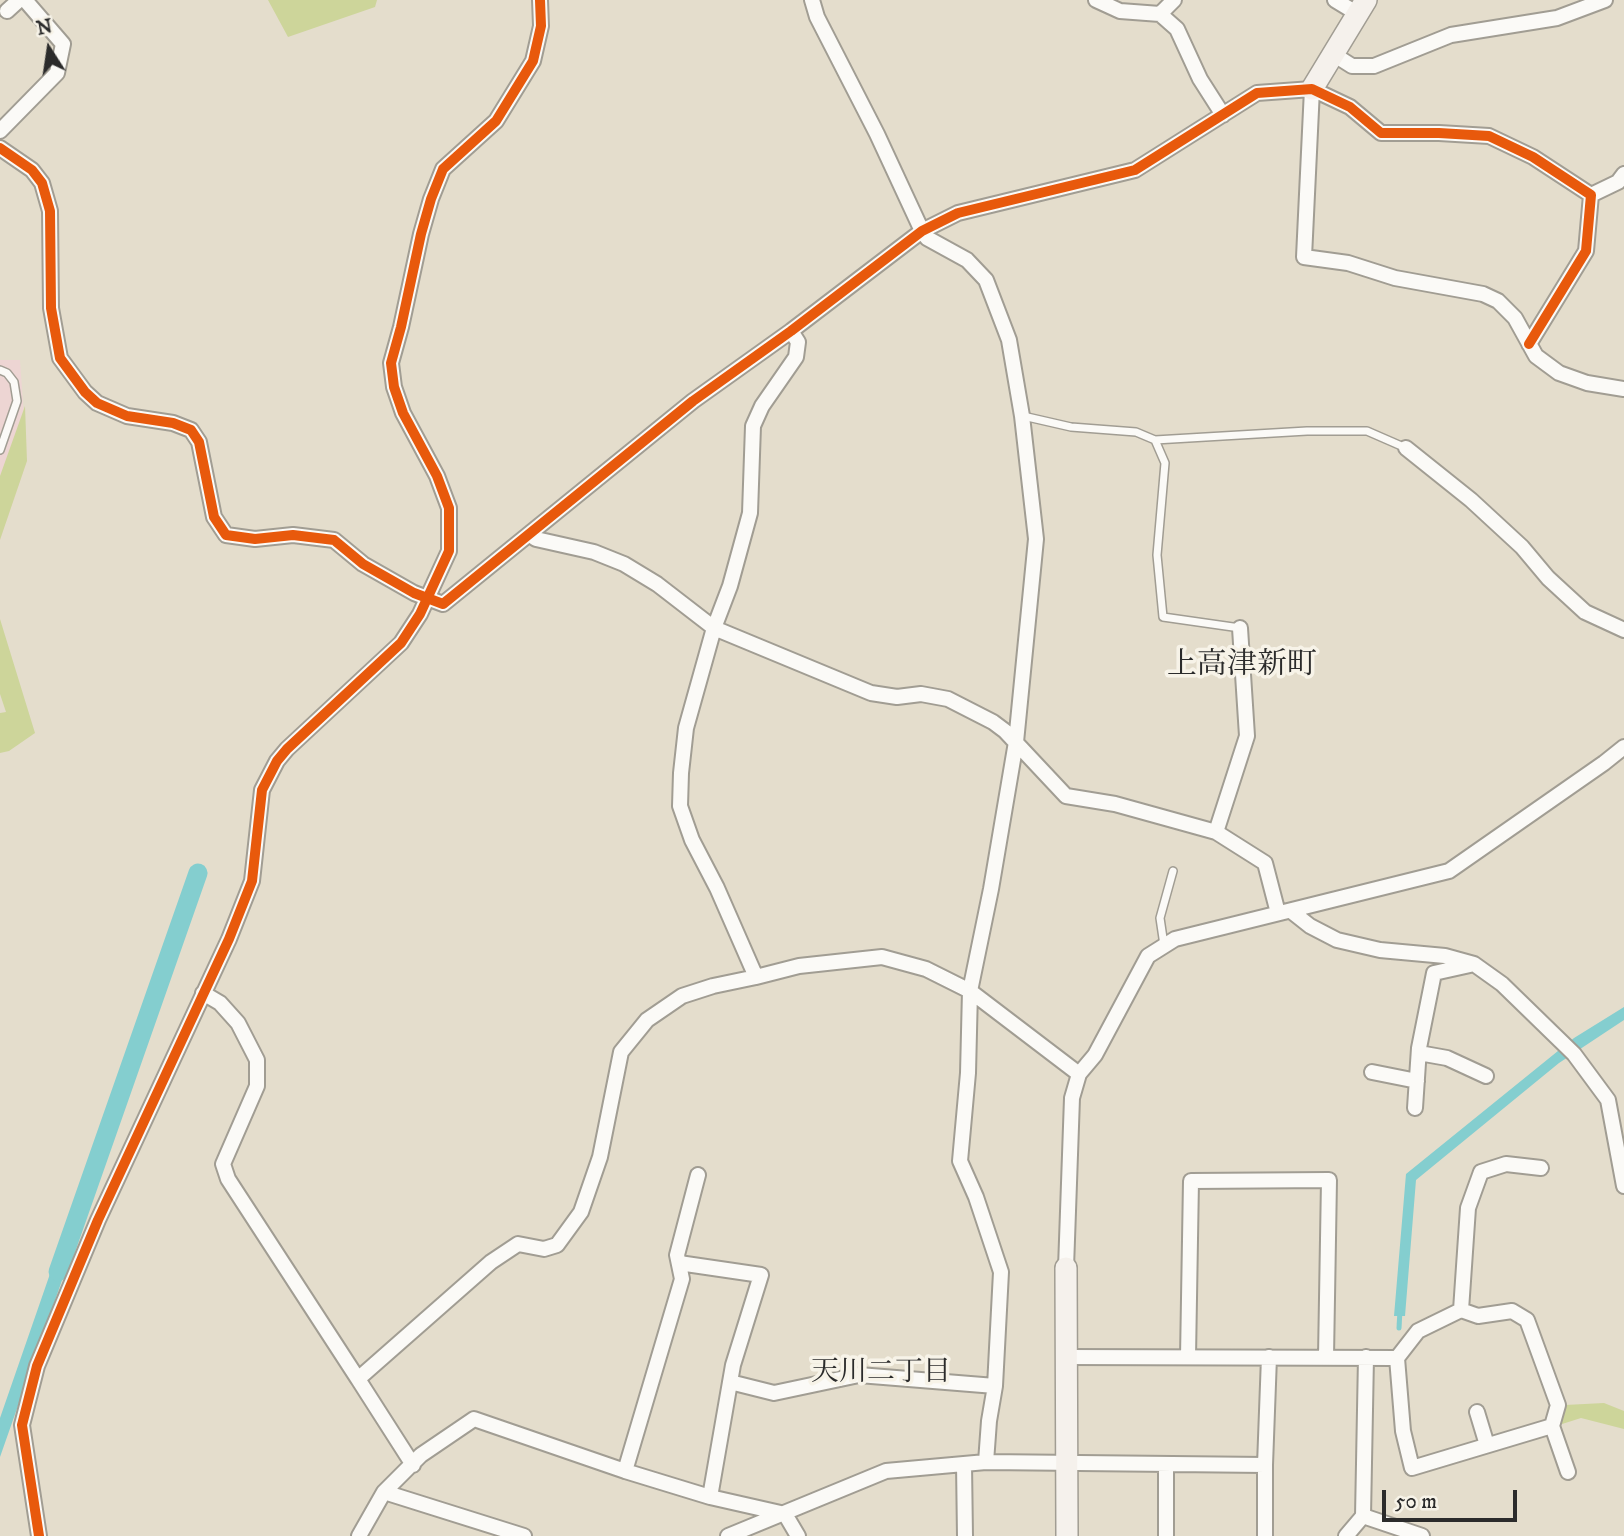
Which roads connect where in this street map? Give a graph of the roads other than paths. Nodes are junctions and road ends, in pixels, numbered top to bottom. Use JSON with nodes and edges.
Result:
{"nodes":[{"id":1,"x":19,"y":0,"type":"edge"},
{"id":2,"x":25,"y":0,"type":"edge"},
{"id":3,"x":540,"y":0,"type":"edge"},
{"id":4,"x":812,"y":0,"type":"edge"},
{"id":5,"x":1096,"y":0,"type":"edge"},
{"id":6,"x":1174,"y":0,"type":"edge"},
{"id":7,"x":1335,"y":0,"type":"edge"},
{"id":8,"x":1605,"y":0,"type":"edge"},
{"id":9,"x":1580,"y":5,"type":"edge"},
{"id":10,"x":1362,"y":7,"type":"edge"},
{"id":11,"x":7,"y":12,"type":"dead end"},
{"id":12,"x":1160,"y":14,"type":"junction"},
{"id":13,"x":1333,"y":54,"type":"junction"},
{"id":14,"x":1312,"y":89,"type":"junction"},
{"id":15,"x":1223,"y":115,"type":"junction"},
{"id":16,"x":0,"y":131,"type":"edge"},
{"id":17,"x":0,"y":148,"type":"edge"},
{"id":18,"x":1624,"y":174,"type":"edge"},
{"id":19,"x":1591,"y":195,"type":"junction"},
{"id":20,"x":922,"y":231,"type":"junction"},
{"id":21,"x":791,"y":331,"type":"junction"},
{"id":22,"x":1529,"y":344,"type":"junction"},
{"id":23,"x":0,"y":370,"type":"edge"},
{"id":24,"x":1624,"y":389,"type":"edge"},
{"id":25,"x":1022,"y":415,"type":"junction"},
{"id":26,"x":1155,"y":440,"type":"junction"},
{"id":27,"x":1406,"y":448,"type":"joint"},
{"id":28,"x":0,"y":450,"type":"edge"},
{"id":29,"x":530,"y":535,"type":"junction"},
{"id":30,"x":427,"y":599,"type":"junction"},
{"id":31,"x":714,"y":628,"type":"junction"},
{"id":32,"x":1240,"y":628,"type":"joint"},
{"id":33,"x":1624,"y":630,"type":"edge"},
{"id":34,"x":1016,"y":743,"type":"junction"},
{"id":35,"x":1624,"y":747,"type":"edge"},
{"id":36,"x":1216,"y":832,"type":"junction"},
{"id":37,"x":1173,"y":871,"type":"dead end"},
{"id":38,"x":1284,"y":912,"type":"junction"},
{"id":39,"x":1164,"y":946,"type":"junction"},
{"id":40,"x":1474,"y":964,"type":"junction"},
{"id":41,"x":756,"y":977,"type":"junction"},
{"id":42,"x":970,"y":991,"type":"junction"},
{"id":43,"x":203,"y":993,"type":"junction"},
{"id":44,"x":1419,"y":1053,"type":"junction"},
{"id":45,"x":1372,"y":1072,"type":"dead end"},
{"id":46,"x":1079,"y":1074,"type":"junction"},
{"id":47,"x":1486,"y":1076,"type":"dead end"},
{"id":48,"x":1417,"y":1081,"type":"junction"},
{"id":49,"x":1415,"y":1108,"type":"dead end"},
{"id":50,"x":1541,"y":1168,"type":"dead end"},
{"id":51,"x":698,"y":1175,"type":"dead end"},
{"id":52,"x":1624,"y":1186,"type":"edge"},
{"id":53,"x":678,"y":1263,"type":"junction"},
{"id":54,"x":1066,"y":1268,"type":"joint"},
{"id":55,"x":1461,"y":1310,"type":"junction"},
{"id":56,"x":1066,"y":1357,"type":"junction"},
{"id":57,"x":1188,"y":1357,"type":"junction"},
{"id":58,"x":1269,"y":1357,"type":"junction"},
{"id":59,"x":1326,"y":1357,"type":"junction"},
{"id":60,"x":1366,"y":1357,"type":"junction"},
{"id":61,"x":1397,"y":1357,"type":"junction"},
{"id":62,"x":358,"y":1379,"type":"junction"},
{"id":63,"x":730,"y":1382,"type":"junction"},
{"id":64,"x":995,"y":1386,"type":"junction"},
{"id":65,"x":1477,"y":1412,"type":"dead end"},
{"id":66,"x":1552,"y":1426,"type":"junction"},
{"id":67,"x":1487,"y":1445,"type":"junction"},
{"id":68,"x":986,"y":1462,"type":"junction"},
{"id":69,"x":964,"y":1464,"type":"junction"},
{"id":70,"x":1067,"y":1464,"type":"junction"},
{"id":71,"x":413,"y":1465,"type":"junction"},
{"id":72,"x":1166,"y":1465,"type":"junction"},
{"id":73,"x":1265,"y":1465,"type":"junction"},
{"id":74,"x":625,"y":1471,"type":"junction"},
{"id":75,"x":1568,"y":1472,"type":"dead end"},
{"id":76,"x":384,"y":1492,"type":"junction"},
{"id":77,"x":710,"y":1497,"type":"junction"},
{"id":78,"x":785,"y":1514,"type":"junction"},
{"id":79,"x":1363,"y":1516,"type":"junction"},
{"id":80,"x":38,"y":1536,"type":"edge"},
{"id":81,"x":359,"y":1536,"type":"edge"},
{"id":82,"x":524,"y":1536,"type":"edge"},
{"id":83,"x":728,"y":1536,"type":"edge"},
{"id":84,"x":798,"y":1536,"type":"edge"},
{"id":85,"x":965,"y":1536,"type":"edge"},
{"id":86,"x":1068,"y":1536,"type":"edge"},
{"id":87,"x":1166,"y":1536,"type":"edge"},
{"id":88,"x":1265,"y":1536,"type":"edge"},
{"id":89,"x":1346,"y":1536,"type":"edge"},
{"id":90,"x":1422,"y":1536,"type":"edge"}],
"edges":[{"from":1,"to":11,"type":"street"},
{"from":2,"to":16,"type":"street"},
{"from":3,"to":30,"type":"street"},
{"from":4,"to":20,"type":"street"},
{"from":5,"to":12,"type":"street"},
{"from":6,"to":12,"type":"street"},
{"from":7,"to":10,"type":"street"},
{"from":8,"to":9,"type":"street"},
{"from":9,"to":13,"type":"street"},
{"from":10,"to":13,"type":"street"},
{"from":12,"to":15,"type":"street"},
{"from":13,"to":14,"type":"street"},
{"from":14,"to":15,"type":"street"},
{"from":14,"to":19,"type":"street"},
{"from":14,"to":22,"type":"street"},
{"from":15,"to":20,"type":"street"},
{"from":17,"to":30,"type":"street"},
{"from":18,"to":19,"type":"street"},
{"from":19,"to":22,"type":"street"},
{"from":20,"to":21,"type":"street"},
{"from":20,"to":25,"type":"street"},
{"from":21,"to":29,"type":"street"},
{"from":21,"to":31,"type":"street"},
{"from":22,"to":24,"type":"street"},
{"from":23,"to":28,"type":"lane"},
{"from":25,"to":26,"type":"lane"},
{"from":25,"to":34,"type":"street"},
{"from":26,"to":27,"type":"lane"},
{"from":26,"to":32,"type":"lane"},
{"from":27,"to":33,"type":"street"},
{"from":29,"to":30,"type":"street"},
{"from":29,"to":31,"type":"street"},
{"from":30,"to":43,"type":"street"},
{"from":31,"to":34,"type":"street"},
{"from":31,"to":41,"type":"street"},
{"from":32,"to":36,"type":"street"},
{"from":34,"to":36,"type":"street"},
{"from":34,"to":42,"type":"street"},
{"from":35,"to":38,"type":"street"},
{"from":36,"to":38,"type":"street"},
{"from":37,"to":39,"type":"lane"},
{"from":38,"to":39,"type":"street"},
{"from":38,"to":40,"type":"street"},
{"from":39,"to":46,"type":"street"},
{"from":40,"to":44,"type":"street"},
{"from":40,"to":52,"type":"street"},
{"from":41,"to":42,"type":"street"},
{"from":41,"to":62,"type":"street"},
{"from":42,"to":46,"type":"street"},
{"from":42,"to":64,"type":"street"},
{"from":43,"to":62,"type":"street"},
{"from":43,"to":80,"type":"street"},
{"from":44,"to":47,"type":"street"},
{"from":44,"to":48,"type":"street"},
{"from":45,"to":48,"type":"street"},
{"from":46,"to":54,"type":"street"},
{"from":48,"to":49,"type":"street"},
{"from":50,"to":55,"type":"street"},
{"from":51,"to":53,"type":"street"},
{"from":53,"to":63,"type":"street"},
{"from":53,"to":74,"type":"street"},
{"from":54,"to":56,"type":"street"},
{"from":55,"to":61,"type":"street"},
{"from":55,"to":66,"type":"street"},
{"from":56,"to":57,"type":"street"},
{"from":56,"to":70,"type":"street"},
{"from":57,"to":58,"type":"street"},
{"from":57,"to":59,"type":"street"},
{"from":58,"to":59,"type":"street"},
{"from":58,"to":73,"type":"street"},
{"from":59,"to":60,"type":"street"},
{"from":60,"to":61,"type":"street"},
{"from":60,"to":79,"type":"street"},
{"from":61,"to":67,"type":"street"},
{"from":62,"to":71,"type":"street"},
{"from":63,"to":64,"type":"street"},
{"from":63,"to":77,"type":"street"},
{"from":64,"to":68,"type":"street"},
{"from":65,"to":67,"type":"street"},
{"from":66,"to":67,"type":"street"},
{"from":66,"to":75,"type":"street"},
{"from":68,"to":69,"type":"street"},
{"from":68,"to":70,"type":"street"},
{"from":69,"to":78,"type":"street"},
{"from":69,"to":85,"type":"street"},
{"from":70,"to":72,"type":"street"},
{"from":70,"to":86,"type":"street"},
{"from":71,"to":74,"type":"street"},
{"from":71,"to":76,"type":"street"},
{"from":72,"to":73,"type":"street"},
{"from":72,"to":87,"type":"street"},
{"from":73,"to":88,"type":"street"},
{"from":74,"to":77,"type":"street"},
{"from":76,"to":81,"type":"street"},
{"from":76,"to":82,"type":"street"},
{"from":77,"to":78,"type":"street"},
{"from":78,"to":83,"type":"street"},
{"from":78,"to":84,"type":"street"},
{"from":79,"to":89,"type":"street"},
{"from":79,"to":90,"type":"street"}]}
